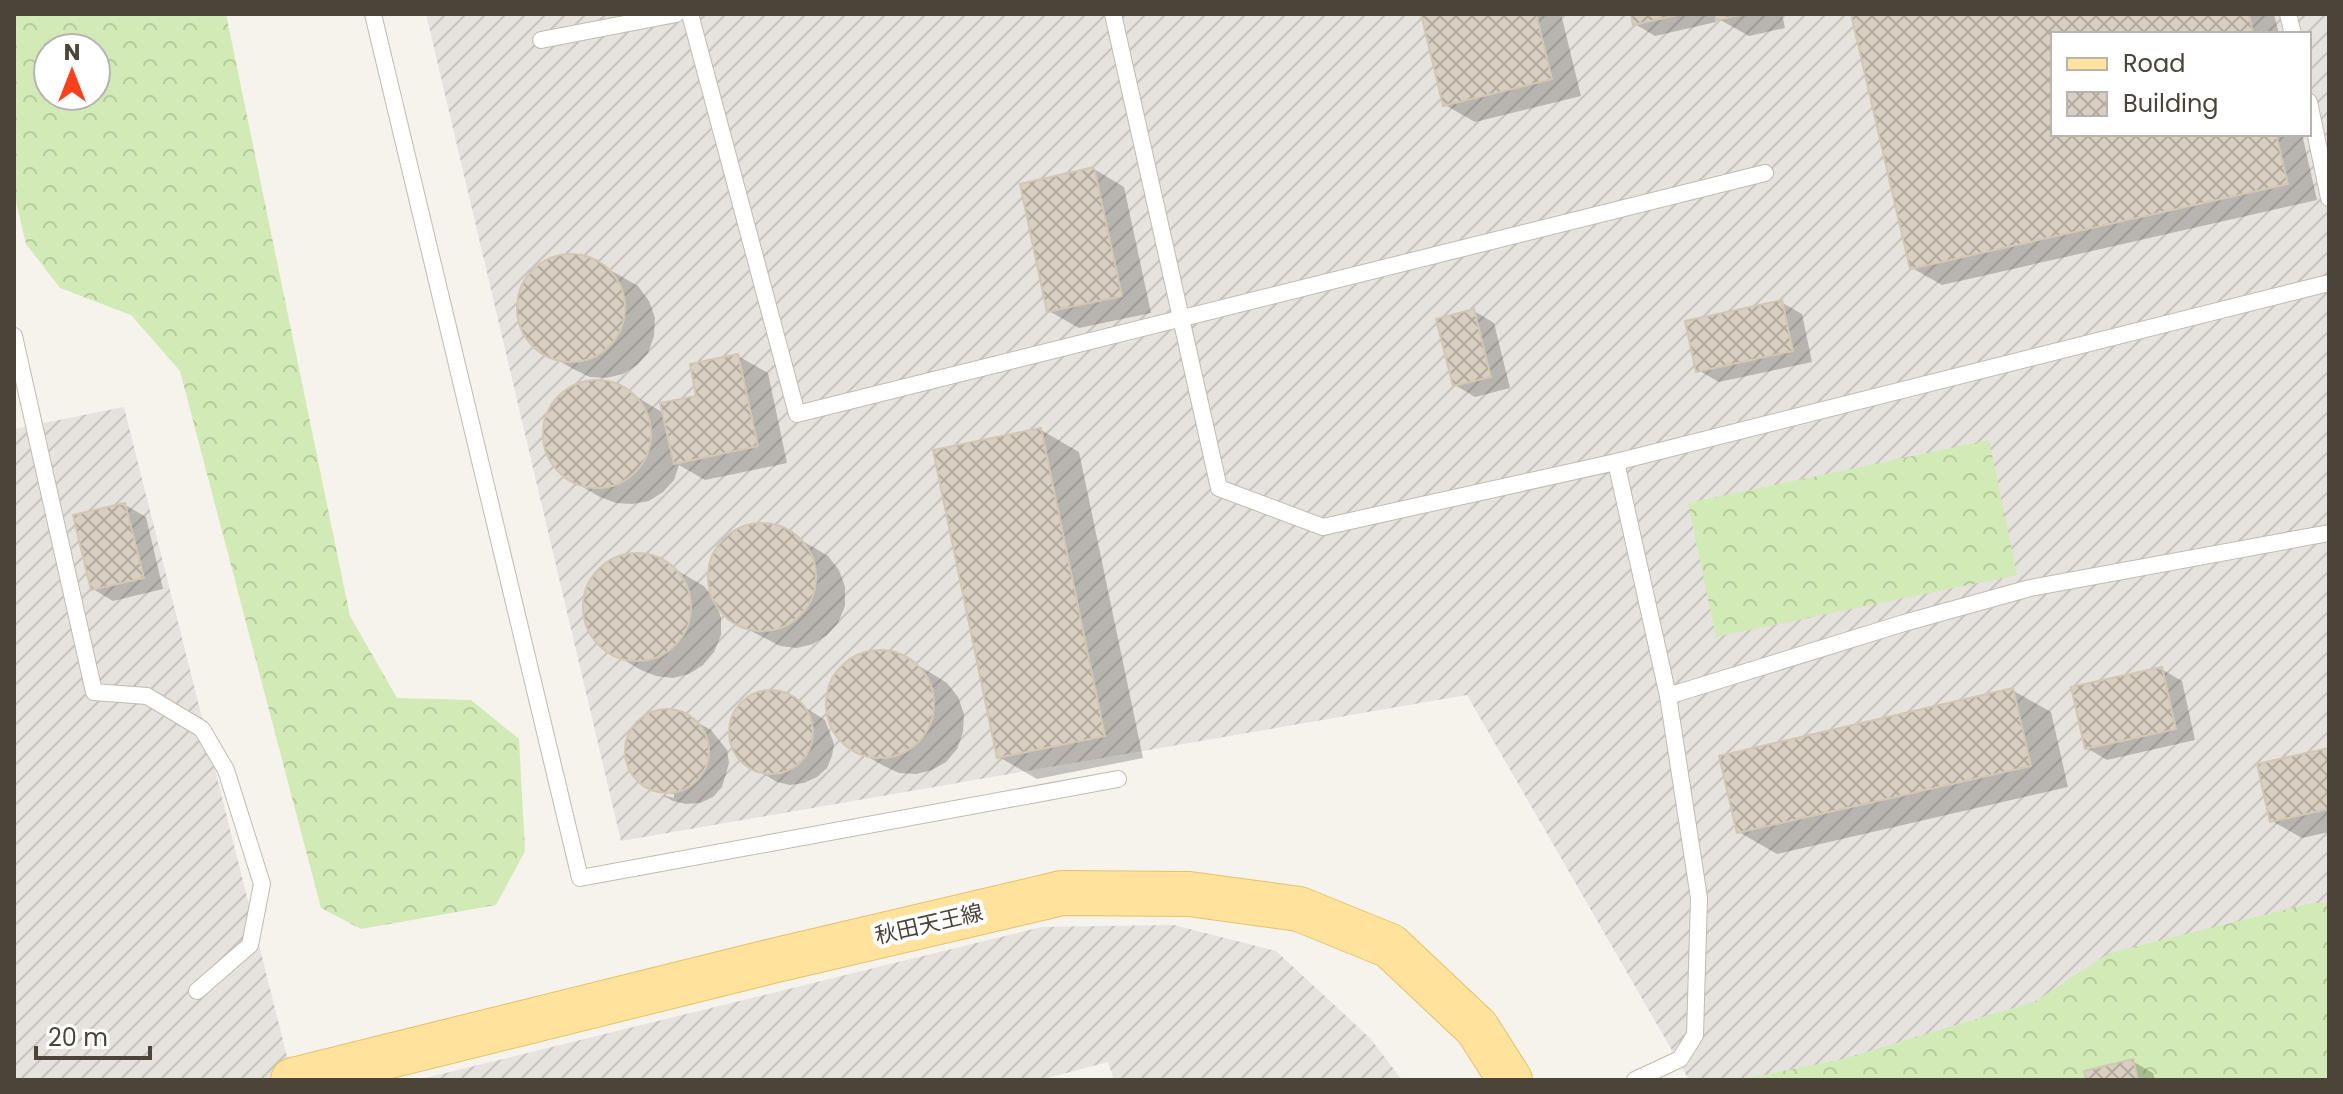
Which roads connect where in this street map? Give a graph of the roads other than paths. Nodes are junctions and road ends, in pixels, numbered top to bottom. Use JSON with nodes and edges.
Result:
{"nodes":[{"id":1,"x":373,"y":14,"type":"edge"},
{"id":2,"x":676,"y":14,"type":"edge"},
{"id":3,"x":690,"y":14,"type":"edge"},
{"id":4,"x":1113,"y":14,"type":"edge"},
{"id":5,"x":541,"y":40,"type":"dead end"},
{"id":6,"x":2311,"y":112,"type":"edge"},
{"id":7,"x":1765,"y":173,"type":"dead end"},
{"id":8,"x":2329,"y":198,"type":"edge"},
{"id":9,"x":2329,"y":283,"type":"edge"},
{"id":10,"x":1180,"y":318,"type":"junction"},
{"id":11,"x":14,"y":336,"type":"edge"},
{"id":12,"x":1616,"y":462,"type":"junction"},
{"id":13,"x":2329,"y":533,"type":"edge"},
{"id":14,"x":1668,"y":696,"type":"junction"},
{"id":15,"x":1118,"y":779,"type":"dead end"},
{"id":16,"x":197,"y":991,"type":"dead end"},
{"id":17,"x":293,"y":1080,"type":"edge"},
{"id":18,"x":1510,"y":1080,"type":"edge"},
{"id":19,"x":1635,"y":1080,"type":"edge"}],
"edges":[{"from":1,"to":15,"type":"lane"},
{"from":2,"to":5,"type":"lane"},
{"from":3,"to":10,"type":"lane"},
{"from":4,"to":10,"type":"lane"},
{"from":6,"to":8,"type":"lane"},
{"from":7,"to":10,"type":"lane"},
{"from":9,"to":12,"type":"lane"},
{"from":10,"to":12,"type":"lane"},
{"from":11,"to":16,"type":"lane"},
{"from":12,"to":14,"type":"lane"},
{"from":13,"to":14,"type":"lane"},
{"from":14,"to":19,"type":"lane"},
{"from":17,"to":18,"type":"main road","name":"秋田天王線"}]}
